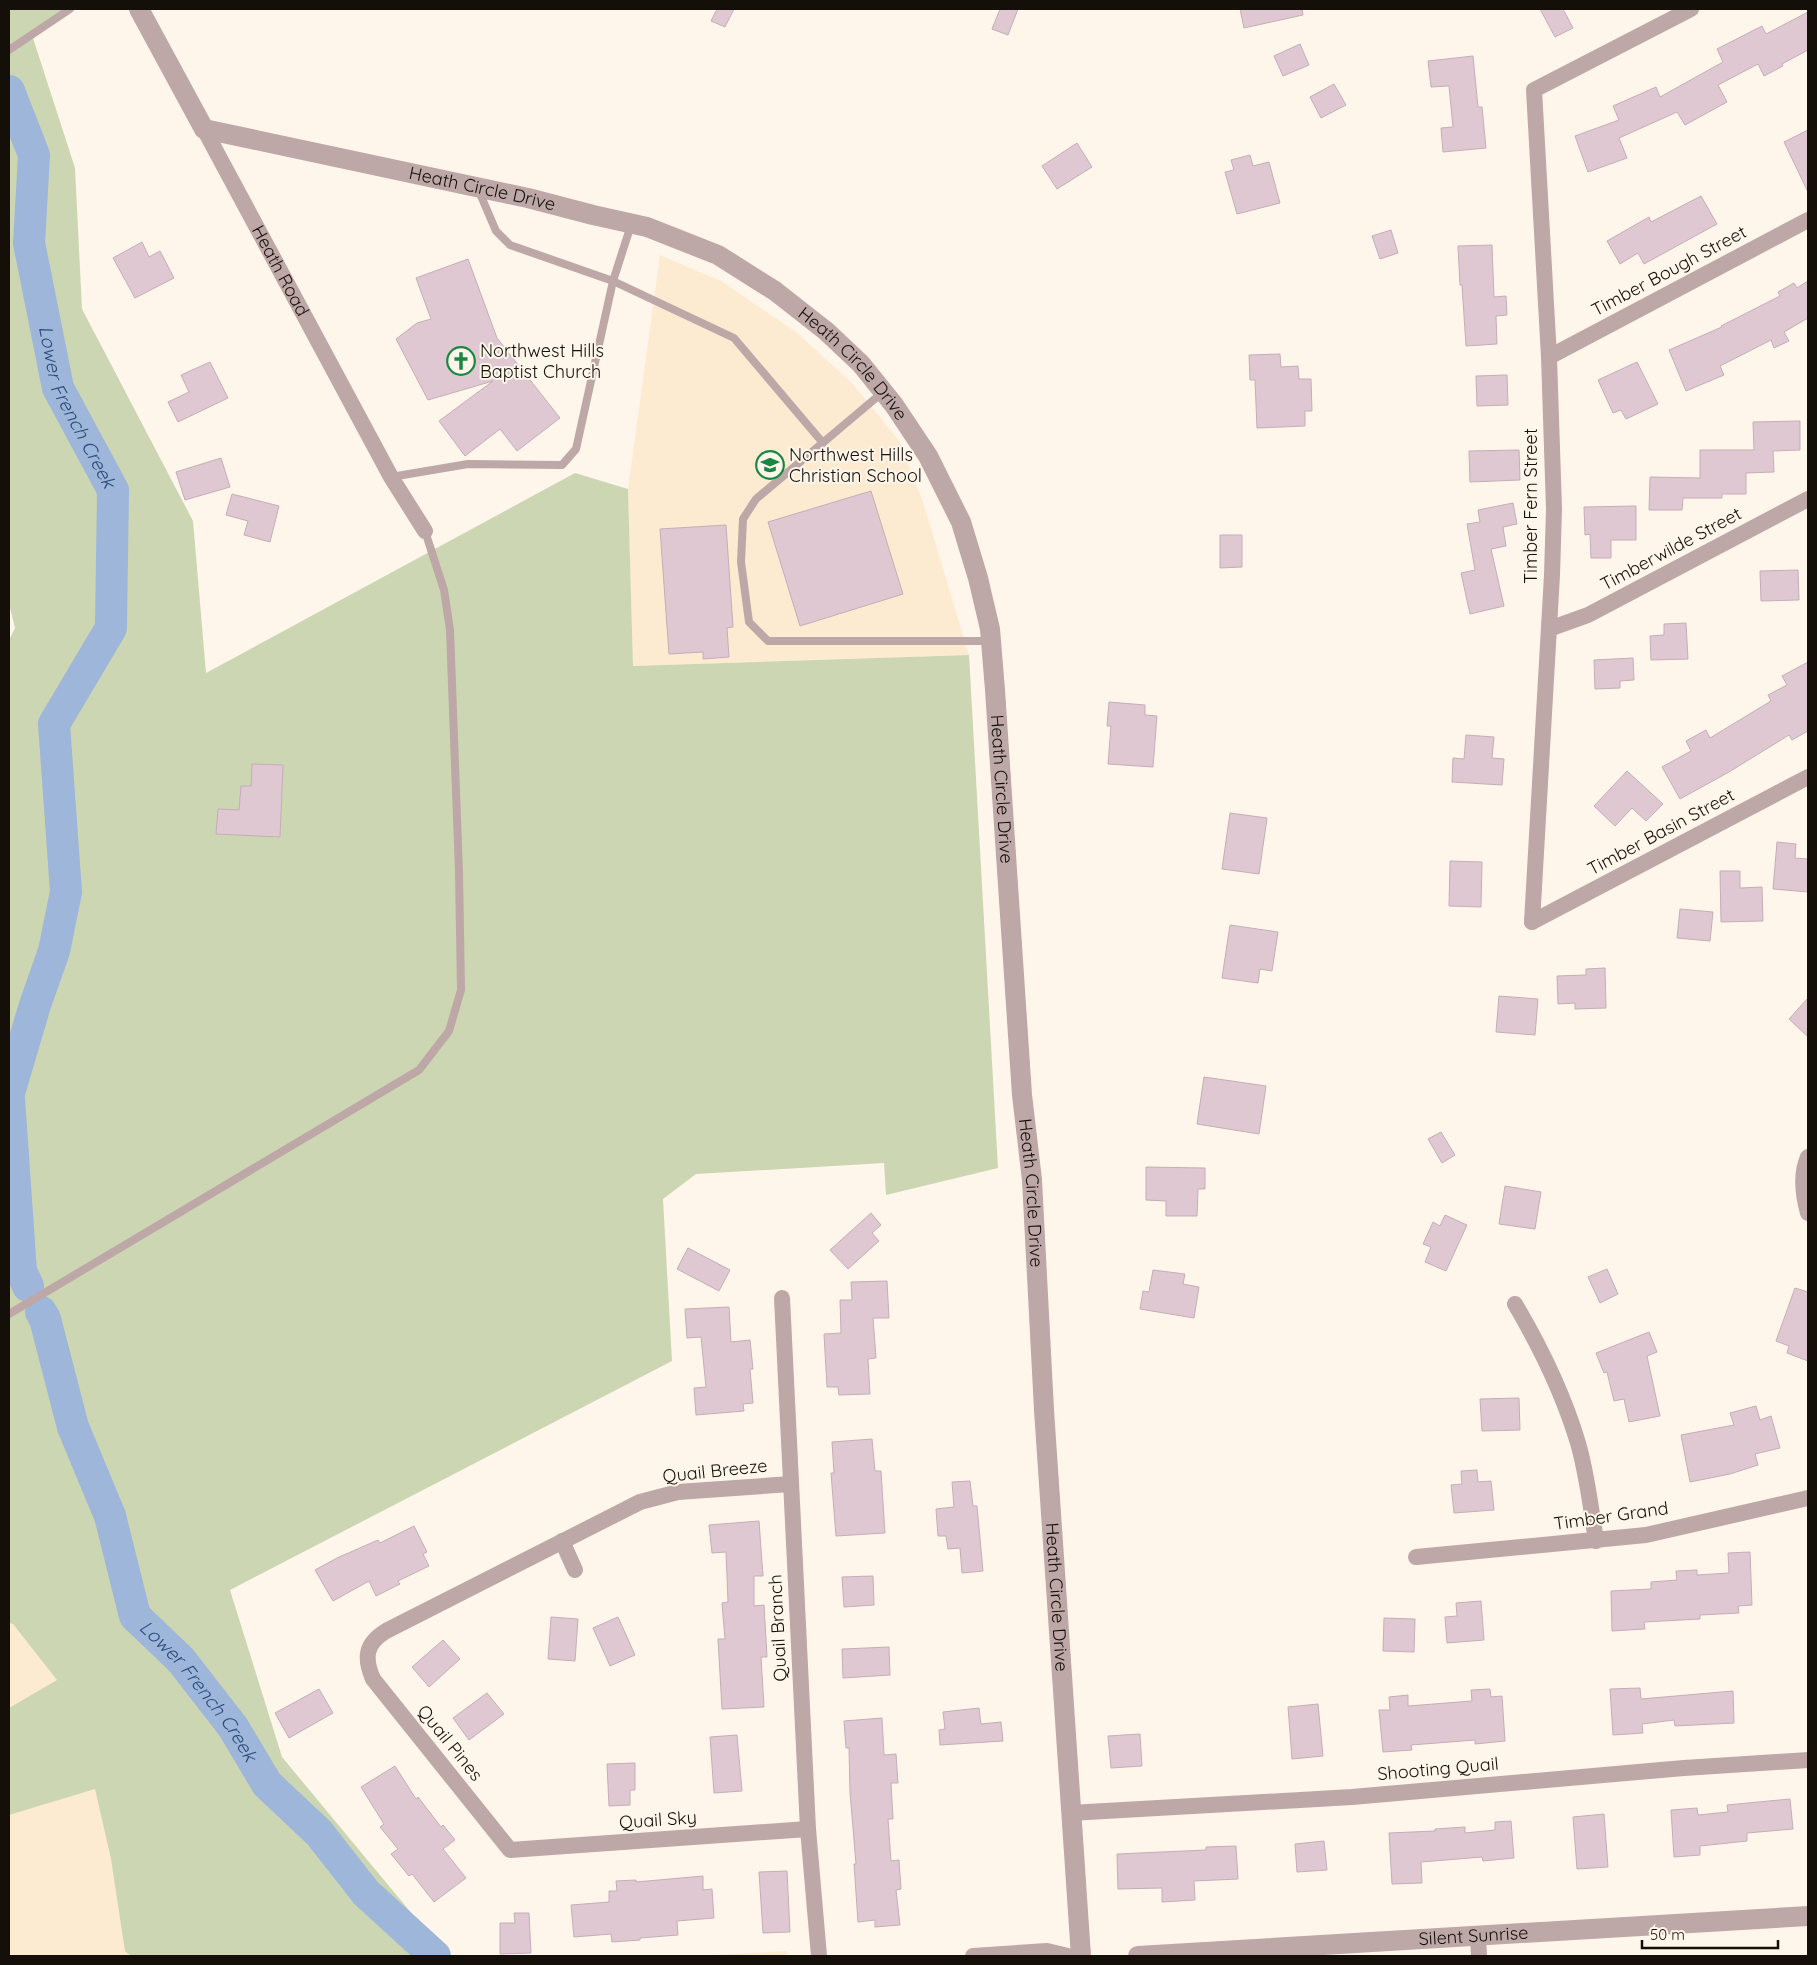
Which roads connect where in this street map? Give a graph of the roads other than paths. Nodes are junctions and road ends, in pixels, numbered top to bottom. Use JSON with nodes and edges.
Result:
{"nodes":[{"id":1,"x":70,"y":9,"type":"edge"},
{"id":2,"x":139,"y":9,"type":"edge"},
{"id":3,"x":1691,"y":9,"type":"edge"},
{"id":4,"x":9,"y":50,"type":"edge"},
{"id":5,"x":204,"y":129,"type":"junction"},
{"id":6,"x":477,"y":187,"type":"junction"},
{"id":7,"x":1808,"y":220,"type":"edge"},
{"id":8,"x":632,"y":223,"type":"junction"},
{"id":9,"x":613,"y":282,"type":"junction"},
{"id":10,"x":1549,"y":357,"type":"junction"},
{"id":11,"x":883,"y":392,"type":"junction"},
{"id":12,"x":823,"y":443,"type":"junction"},
{"id":13,"x":391,"y":477,"type":"junction"},
{"id":14,"x":1808,"y":499,"type":"edge"},
{"id":15,"x":425,"y":531,"type":"joint"},
{"id":16,"x":1549,"y":629,"type":"junction"},
{"id":17,"x":991,"y":641,"type":"junction"},
{"id":18,"x":1808,"y":777,"type":"edge"},
{"id":19,"x":1532,"y":922,"type":"joint"},
{"id":20,"x":1808,"y":1157,"type":"edge"},
{"id":21,"x":1808,"y":1213,"type":"edge"},
{"id":22,"x":782,"y":1298,"type":"dead end"},
{"id":23,"x":1515,"y":1304,"type":"dead end"},
{"id":24,"x":9,"y":1314,"type":"edge"},
{"id":25,"x":791,"y":1484,"type":"junction"},
{"id":26,"x":1808,"y":1498,"type":"edge"},
{"id":27,"x":562,"y":1541,"type":"junction"},
{"id":28,"x":1596,"y":1541,"type":"junction"},
{"id":29,"x":1416,"y":1556,"type":"dead end"},
{"id":30,"x":575,"y":1570,"type":"dead end"},
{"id":31,"x":366,"y":1657,"type":"joint"},
{"id":32,"x":1808,"y":1760,"type":"edge"},
{"id":33,"x":1070,"y":1813,"type":"junction"},
{"id":34,"x":808,"y":1829,"type":"junction"},
{"id":35,"x":510,"y":1850,"type":"joint"},
{"id":36,"x":1808,"y":1916,"type":"edge"},
{"id":37,"x":1479,"y":1946,"type":"edge"},
{"id":38,"x":819,"y":1956,"type":"edge"},
{"id":39,"x":973,"y":1956,"type":"edge"},
{"id":40,"x":1068,"y":1956,"type":"edge"},
{"id":41,"x":1081,"y":1956,"type":"edge"},
{"id":42,"x":1138,"y":1956,"type":"edge"}],
"edges":[{"from":1,"to":4,"type":"lane"},
{"from":2,"to":5,"type":"street","name":"Heath Road"},
{"from":3,"to":10,"type":"street","name":"Timber Fern Street"},
{"from":5,"to":6,"type":"street","name":"Heath Circle Drive"},
{"from":5,"to":13,"type":"street","name":"Heath Road"},
{"from":6,"to":8,"type":"street","name":"Heath Circle Drive"},
{"from":6,"to":9,"type":"lane"},
{"from":7,"to":10,"type":"street","name":"Timber Bough Street"},
{"from":8,"to":9,"type":"lane"},
{"from":8,"to":11,"type":"street","name":"Heath Circle Drive"},
{"from":9,"to":12,"type":"lane"},
{"from":9,"to":13,"type":"lane"},
{"from":10,"to":16,"type":"street","name":"Timber Fern Street"},
{"from":11,"to":12,"type":"lane"},
{"from":11,"to":17,"type":"street","name":"Heath Circle Drive"},
{"from":12,"to":17,"type":"lane"},
{"from":13,"to":15,"type":"street","name":"Heath Road"},
{"from":14,"to":16,"type":"street","name":"Timberwilde Street"},
{"from":15,"to":24,"type":"lane"},
{"from":16,"to":19,"type":"street","name":"Timber Fern Street"},
{"from":17,"to":33,"type":"street","name":"Heath Circle Drive"},
{"from":18,"to":19,"type":"street","name":"Timber Basin Street"},
{"from":20,"to":21,"type":"street"},
{"from":22,"to":25,"type":"street","name":"Quail Branch"},
{"from":23,"to":28,"type":"street"},
{"from":25,"to":27,"type":"street","name":"Quail Breeze"},
{"from":25,"to":34,"type":"street","name":"Quail Branch"},
{"from":26,"to":28,"type":"street","name":"Timber Grand"},
{"from":27,"to":30,"type":"street"},
{"from":27,"to":31,"type":"street","name":"Quail Breeze"},
{"from":28,"to":29,"type":"street","name":"Timber Grand"},
{"from":31,"to":35,"type":"street","name":"Quail Pines"},
{"from":32,"to":33,"type":"street","name":"Shooting Quail"},
{"from":33,"to":41,"type":"street","name":"Heath Circle Drive"},
{"from":34,"to":35,"type":"street","name":"Quail Sky"},
{"from":34,"to":38,"type":"street","name":"Quail Branch"},
{"from":36,"to":37,"type":"street","name":"Silent Sunrise"},
{"from":37,"to":42,"type":"street","name":"Silent Sunrise"},
{"from":39,"to":40,"type":"street"}]}
